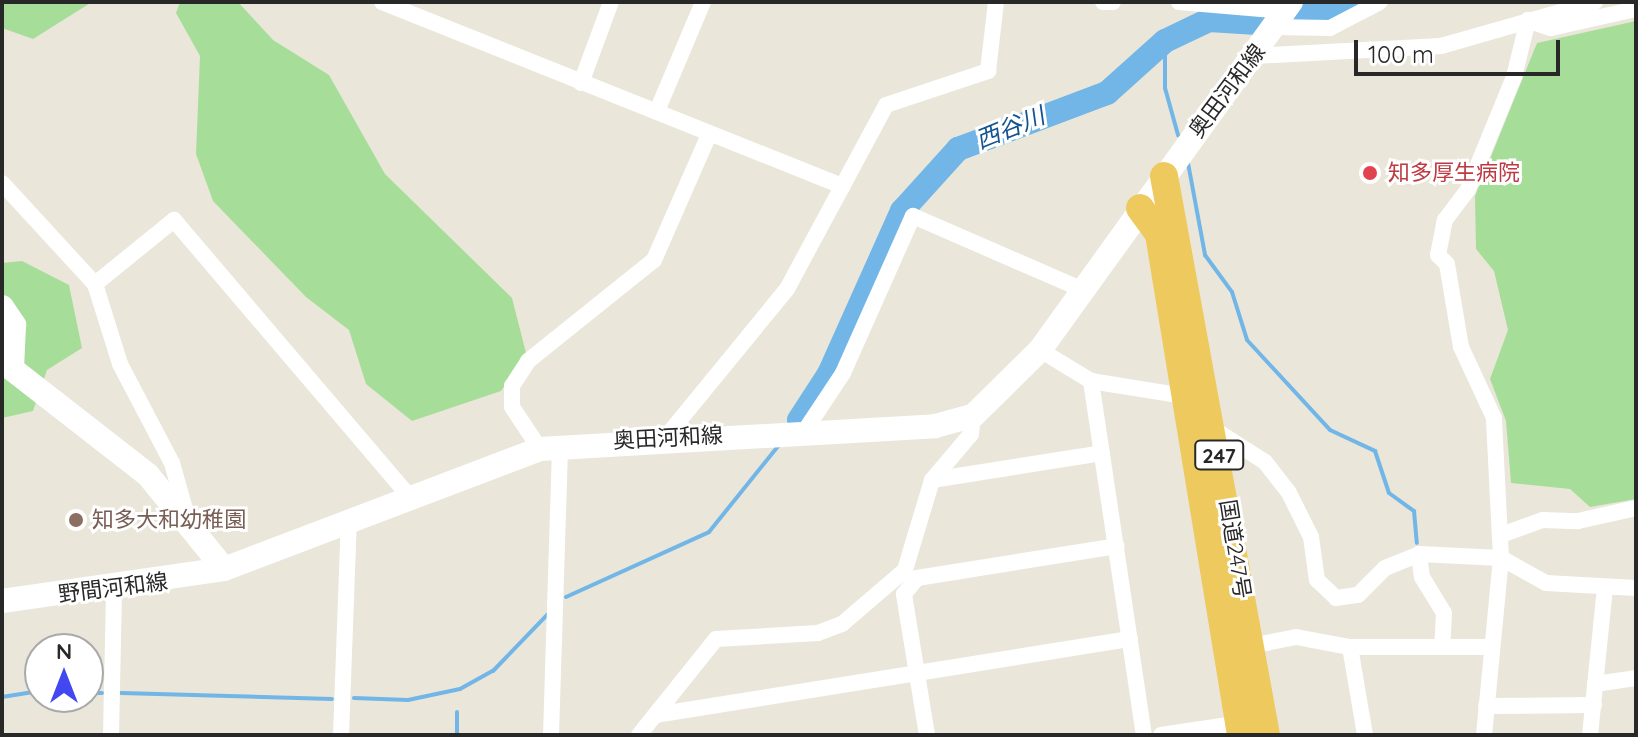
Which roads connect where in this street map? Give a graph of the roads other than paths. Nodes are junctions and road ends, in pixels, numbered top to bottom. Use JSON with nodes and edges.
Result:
{"nodes":[{"id":1,"x":382,"y":2,"type":"edge"},
{"id":2,"x":611,"y":2,"type":"edge"},
{"id":3,"x":703,"y":2,"type":"edge"},
{"id":4,"x":996,"y":2,"type":"edge"},
{"id":5,"x":1103,"y":2,"type":"edge"},
{"id":6,"x":1113,"y":2,"type":"edge"},
{"id":7,"x":1179,"y":2,"type":"edge"},
{"id":8,"x":1380,"y":2,"type":"edge"},
{"id":9,"x":1595,"y":2,"type":"edge"},
{"id":10,"x":1636,"y":9,"type":"edge"},
{"id":11,"x":1528,"y":20,"type":"junction"},
{"id":12,"x":1274,"y":27,"type":"edge"},
{"id":13,"x":581,"y":83,"type":"junction"},
{"id":14,"x":657,"y":111,"type":"junction"},
{"id":15,"x":709,"y":135,"type":"junction"},
{"id":16,"x":1164,"y":176,"type":"junction"},
{"id":17,"x":2,"y":183,"type":"edge"},
{"id":18,"x":843,"y":186,"type":"junction"},
{"id":19,"x":1140,"y":208,"type":"junction"},
{"id":20,"x":95,"y":284,"type":"junction"},
{"id":21,"x":1083,"y":290,"type":"junction"},
{"id":22,"x":2,"y":307,"type":"edge"},
{"id":23,"x":1040,"y":350,"type":"junction"},
{"id":24,"x":1091,"y":381,"type":"junction"},
{"id":25,"x":1185,"y":396,"type":"junction"},
{"id":26,"x":973,"y":416,"type":"junction"},
{"id":27,"x":1215,"y":430,"type":"junction"},
{"id":28,"x":804,"y":432,"type":"junction"},
{"id":29,"x":665,"y":438,"type":"junction"},
{"id":30,"x":550,"y":447,"type":"junction"},
{"id":31,"x":1102,"y":453,"type":"junction"},
{"id":32,"x":932,"y":480,"type":"junction"},
{"id":33,"x":409,"y":496,"type":"junction"},
{"id":34,"x":1636,"y":508,"type":"edge"},
{"id":35,"x":349,"y":521,"type":"junction"},
{"id":36,"x":1501,"y":535,"type":"junction"},
{"id":37,"x":193,"y":537,"type":"junction"},
{"id":38,"x":1116,"y":546,"type":"junction"},
{"id":39,"x":1419,"y":554,"type":"junction"},
{"id":40,"x":1501,"y":558,"type":"junction"},
{"id":41,"x":224,"y":569,"type":"junction"},
{"id":42,"x":1605,"y":587,"type":"junction"},
{"id":43,"x":114,"y":588,"type":"junction"},
{"id":44,"x":1636,"y":588,"type":"edge"},
{"id":45,"x":2,"y":601,"type":"edge"},
{"id":46,"x":1130,"y":639,"type":"junction"},
{"id":47,"x":1251,"y":646,"type":"junction"},
{"id":48,"x":1350,"y":647,"type":"junction"},
{"id":49,"x":1442,"y":647,"type":"junction"},
{"id":50,"x":1492,"y":647,"type":"junction"},
{"id":51,"x":917,"y":673,"type":"junction"},
{"id":52,"x":1636,"y":678,"type":"edge"},
{"id":53,"x":1595,"y":684,"type":"junction"},
{"id":54,"x":1594,"y":705,"type":"junction"},
{"id":55,"x":1486,"y":706,"type":"junction"},
{"id":56,"x":655,"y":715,"type":"junction"},
{"id":57,"x":1240,"y":729,"type":"edge"},
{"id":58,"x":111,"y":735,"type":"edge"},
{"id":59,"x":341,"y":735,"type":"edge"},
{"id":60,"x":551,"y":735,"type":"edge"},
{"id":61,"x":639,"y":735,"type":"edge"},
{"id":62,"x":927,"y":735,"type":"edge"},
{"id":63,"x":1144,"y":735,"type":"edge"},
{"id":64,"x":1161,"y":735,"type":"edge"},
{"id":65,"x":1266,"y":735,"type":"edge"},
{"id":66,"x":1365,"y":735,"type":"edge"},
{"id":67,"x":1484,"y":735,"type":"edge"},
{"id":68,"x":1590,"y":735,"type":"edge"}],
"edges":[{"from":1,"to":13,"type":"street"},
{"from":2,"to":13,"type":"street"},
{"from":3,"to":14,"type":"street"},
{"from":4,"to":18,"type":"street"},
{"from":5,"to":6,"type":"street"},
{"from":7,"to":12,"type":"street"},
{"from":8,"to":12,"type":"street"},
{"from":9,"to":11,"type":"street"},
{"from":10,"to":11,"type":"street"},
{"from":11,"to":12,"type":"street"},
{"from":11,"to":36,"type":"street"},
{"from":12,"to":16,"type":"main road","name":"奥田河和線"},
{"from":13,"to":14,"type":"street"},
{"from":14,"to":15,"type":"street"},
{"from":15,"to":18,"type":"street"},
{"from":15,"to":30,"type":"street"},
{"from":16,"to":19,"type":"main road","name":"奥田河和線"},
{"from":16,"to":27,"type":"highway","name":"国道247号","number":"247"},
{"from":17,"to":20,"type":"street"},
{"from":18,"to":29,"type":"street"},
{"from":19,"to":21,"type":"main road","name":"奥田河和線"},
{"from":19,"to":25,"type":"highway","name":"国道247号","number":"247"},
{"from":20,"to":33,"type":"street"},
{"from":20,"to":37,"type":"street"},
{"from":21,"to":23,"type":"main road","name":"奥田河和線"},
{"from":21,"to":28,"type":"street"},
{"from":22,"to":37,"type":"main road"},
{"from":23,"to":24,"type":"street"},
{"from":23,"to":26,"type":"main road","name":"奥田河和線"},
{"from":24,"to":25,"type":"street"},
{"from":24,"to":31,"type":"street"},
{"from":25,"to":57,"type":"highway","name":"国道247号","number":"247"},
{"from":26,"to":28,"type":"main road","name":"奥田河和線"},
{"from":26,"to":32,"type":"street"},
{"from":27,"to":39,"type":"street"},
{"from":27,"to":47,"type":"highway","name":"国道247号","number":"247"},
{"from":28,"to":29,"type":"main road","name":"奥田河和線"},
{"from":29,"to":30,"type":"main road","name":"奥田河和線"},
{"from":30,"to":33,"type":"main road","name":"奥田河和線"},
{"from":30,"to":60,"type":"street"},
{"from":31,"to":32,"type":"street"},
{"from":31,"to":38,"type":"street"},
{"from":32,"to":56,"type":"street"},
{"from":33,"to":35,"type":"main road","name":"奥田河和線"},
{"from":34,"to":36,"type":"street"},
{"from":35,"to":41,"type":"main road","name":"奥田河和線"},
{"from":35,"to":59,"type":"street"},
{"from":36,"to":40,"type":"street"},
{"from":37,"to":41,"type":"main road"},
{"from":38,"to":46,"type":"street"},
{"from":38,"to":51,"type":"street"},
{"from":39,"to":40,"type":"street"},
{"from":39,"to":49,"type":"street"},
{"from":40,"to":42,"type":"street"},
{"from":40,"to":50,"type":"street"},
{"from":41,"to":43,"type":"main road","name":"野間河和線"},
{"from":42,"to":44,"type":"street"},
{"from":42,"to":53,"type":"street"},
{"from":43,"to":45,"type":"main road","name":"野間河和線"},
{"from":43,"to":58,"type":"street"},
{"from":46,"to":51,"type":"street"},
{"from":46,"to":63,"type":"street"},
{"from":47,"to":48,"type":"street"},
{"from":47,"to":65,"type":"highway","name":"国道247号","number":"247"},
{"from":48,"to":49,"type":"street"},
{"from":48,"to":66,"type":"street"},
{"from":49,"to":50,"type":"street"},
{"from":50,"to":55,"type":"street"},
{"from":51,"to":56,"type":"street"},
{"from":51,"to":62,"type":"street"},
{"from":52,"to":53,"type":"street"},
{"from":53,"to":54,"type":"street"},
{"from":54,"to":55,"type":"street"},
{"from":54,"to":68,"type":"street"},
{"from":55,"to":67,"type":"street"},
{"from":56,"to":61,"type":"street"},
{"from":57,"to":64,"type":"street"}]}
